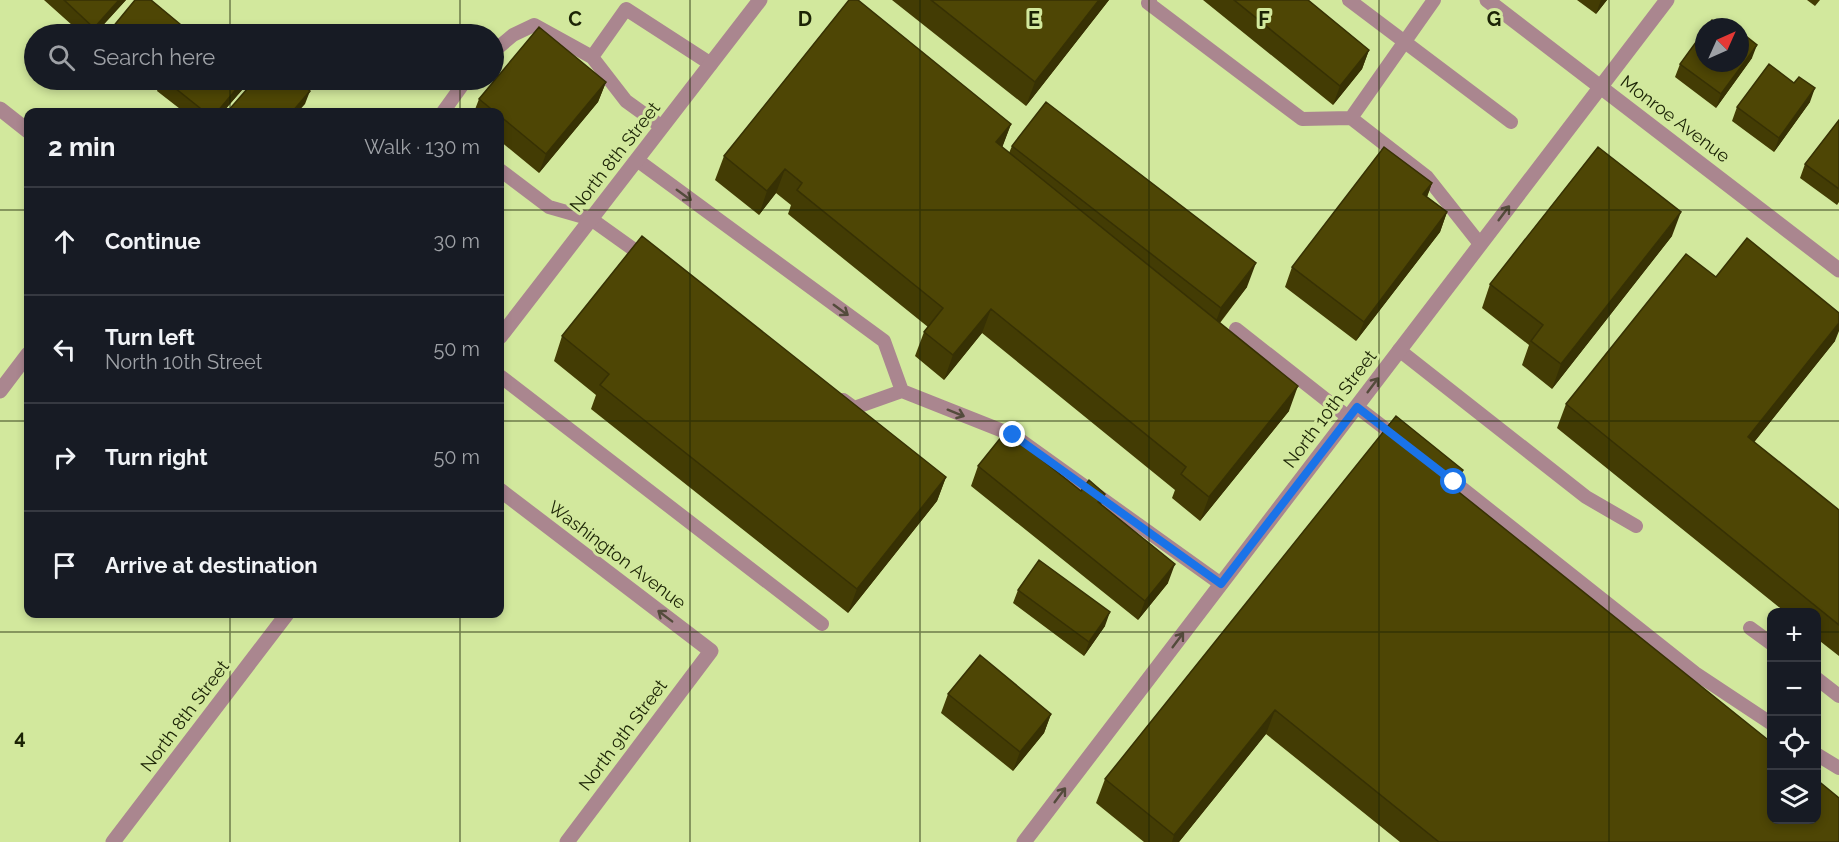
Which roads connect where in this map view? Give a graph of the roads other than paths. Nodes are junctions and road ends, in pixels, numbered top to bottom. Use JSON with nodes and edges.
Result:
{"nodes":[{"id":1,"x":760,"y":0,"type":"edge"},
{"id":2,"x":1150,"y":0,"type":"edge"},
{"id":3,"x":1349,"y":0,"type":"edge"},
{"id":4,"x":1434,"y":0,"type":"edge"},
{"id":5,"x":1487,"y":0,"type":"edge"},
{"id":6,"x":1667,"y":0,"type":"edge"},
{"id":7,"x":1404,"y":42,"type":"junction"},
{"id":8,"x":504,"y":43,"type":"edge"},
{"id":9,"x":592,"y":57,"type":"junction"},
{"id":10,"x":711,"y":64,"type":"junction"},
{"id":11,"x":1600,"y":87,"type":"junction"},
{"id":12,"x":459,"y":90,"type":"edge"},
{"id":13,"x":446,"y":108,"type":"edge"},
{"id":14,"x":0,"y":110,"type":"edge"},
{"id":15,"x":1351,"y":118,"type":"junction"},
{"id":16,"x":1511,"y":122,"type":"dead end"},
{"id":17,"x":662,"y":127,"type":"junction"},
{"id":18,"x":24,"y":128,"type":"edge"},
{"id":19,"x":637,"y":160,"type":"junction"},
{"id":20,"x":504,"y":173,"type":"edge"},
{"id":21,"x":591,"y":219,"type":"junction"},
{"id":22,"x":1480,"y":244,"type":"junction"},
{"id":23,"x":659,"y":268,"type":"edge"},
{"id":24,"x":1839,"y":270,"type":"edge"},
{"id":25,"x":1236,"y":329,"type":"dead end"},
{"id":26,"x":504,"y":332,"type":"edge"},
{"id":27,"x":1399,"y":350,"type":"junction"},
{"id":28,"x":24,"y":359,"type":"edge"},
{"id":29,"x":504,"y":379,"type":"edge"},
{"id":30,"x":0,"y":391,"type":"edge"},
{"id":31,"x":902,"y":392,"type":"junction"},
{"id":32,"x":835,"y":394,"type":"edge"},
{"id":33,"x":1353,"y":412,"type":"junction"},
{"id":34,"x":1412,"y":449,"type":"edge"},
{"id":35,"x":1429,"y":462,"type":"edge"},
{"id":36,"x":504,"y":493,"type":"edge"},
{"id":37,"x":1636,"y":526,"type":"dead end"},
{"id":38,"x":1221,"y":584,"type":"junction"},
{"id":39,"x":284,"y":618,"type":"edge"},
{"id":40,"x":822,"y":624,"type":"dead end"},
{"id":41,"x":1750,"y":628,"type":"dead end"},
{"id":42,"x":1767,"y":640,"type":"edge"},
{"id":43,"x":711,"y":651,"type":"joint"},
{"id":44,"x":1821,"y":682,"type":"edge"},
{"id":45,"x":1839,"y":696,"type":"edge"},
{"id":46,"x":1767,"y":721,"type":"edge"},
{"id":47,"x":1821,"y":757,"type":"edge"},
{"id":48,"x":1839,"y":768,"type":"edge"},
{"id":49,"x":113,"y":842,"type":"edge"},
{"id":50,"x":567,"y":842,"type":"edge"},
{"id":51,"x":1024,"y":842,"type":"edge"}],
"edges":[{"from":1,"to":10,"type":"street","name":"North 8th Street"},
{"from":2,"to":15,"type":"lane"},
{"from":3,"to":7,"type":"lane"},
{"from":4,"to":7,"type":"lane"},
{"from":5,"to":11,"type":"street","name":"Monroe Avenue"},
{"from":6,"to":11,"type":"street","name":"North 10th Street"},
{"from":7,"to":15,"type":"lane"},
{"from":7,"to":16,"type":"lane"},
{"from":8,"to":9,"type":"lane"},
{"from":9,"to":10,"type":"lane"},
{"from":9,"to":17,"type":"lane"},
{"from":10,"to":17,"type":"street","name":"North 8th Street"},
{"from":22,"to":11,"type":"street","name":"North 10th Street","one_way":true},
{"from":11,"to":24,"type":"street","name":"Monroe Avenue"},
{"from":12,"to":13,"type":"lane"},
{"from":14,"to":18,"type":"street"},
{"from":15,"to":22,"type":"lane"},
{"from":17,"to":19,"type":"street","name":"North 8th Street"},
{"from":19,"to":21,"type":"street","name":"North 8th Street"},
{"from":19,"to":31,"type":"lane","one_way":true},
{"from":20,"to":21,"type":"lane"},
{"from":21,"to":23,"type":"lane"},
{"from":21,"to":26,"type":"street","name":"North 8th Street"},
{"from":22,"to":27,"type":"street","name":"North 10th Street"},
{"from":25,"to":33,"type":"lane"},
{"from":33,"to":27,"type":"street","name":"North 10th Street","one_way":true},
{"from":27,"to":37,"type":"lane"},
{"from":28,"to":30,"type":"street"},
{"from":29,"to":40,"type":"lane"},
{"from":31,"to":32,"type":"lane"},
{"from":31,"to":38,"type":"lane","one_way":true},
{"from":33,"to":34,"type":"lane"},
{"from":33,"to":38,"type":"street","name":"North 10th Street"},
{"from":35,"to":46,"type":"lane"},
{"from":43,"to":36,"type":"street","name":"Washington Avenue","one_way":true},
{"from":51,"to":38,"type":"street","name":"North 10th Street","one_way":true},
{"from":39,"to":49,"type":"street","name":"North 8th Street"},
{"from":41,"to":42,"type":"lane"},
{"from":43,"to":50,"type":"street","name":"North 9th Street"},
{"from":44,"to":45,"type":"lane"},
{"from":47,"to":48,"type":"lane"}]}
